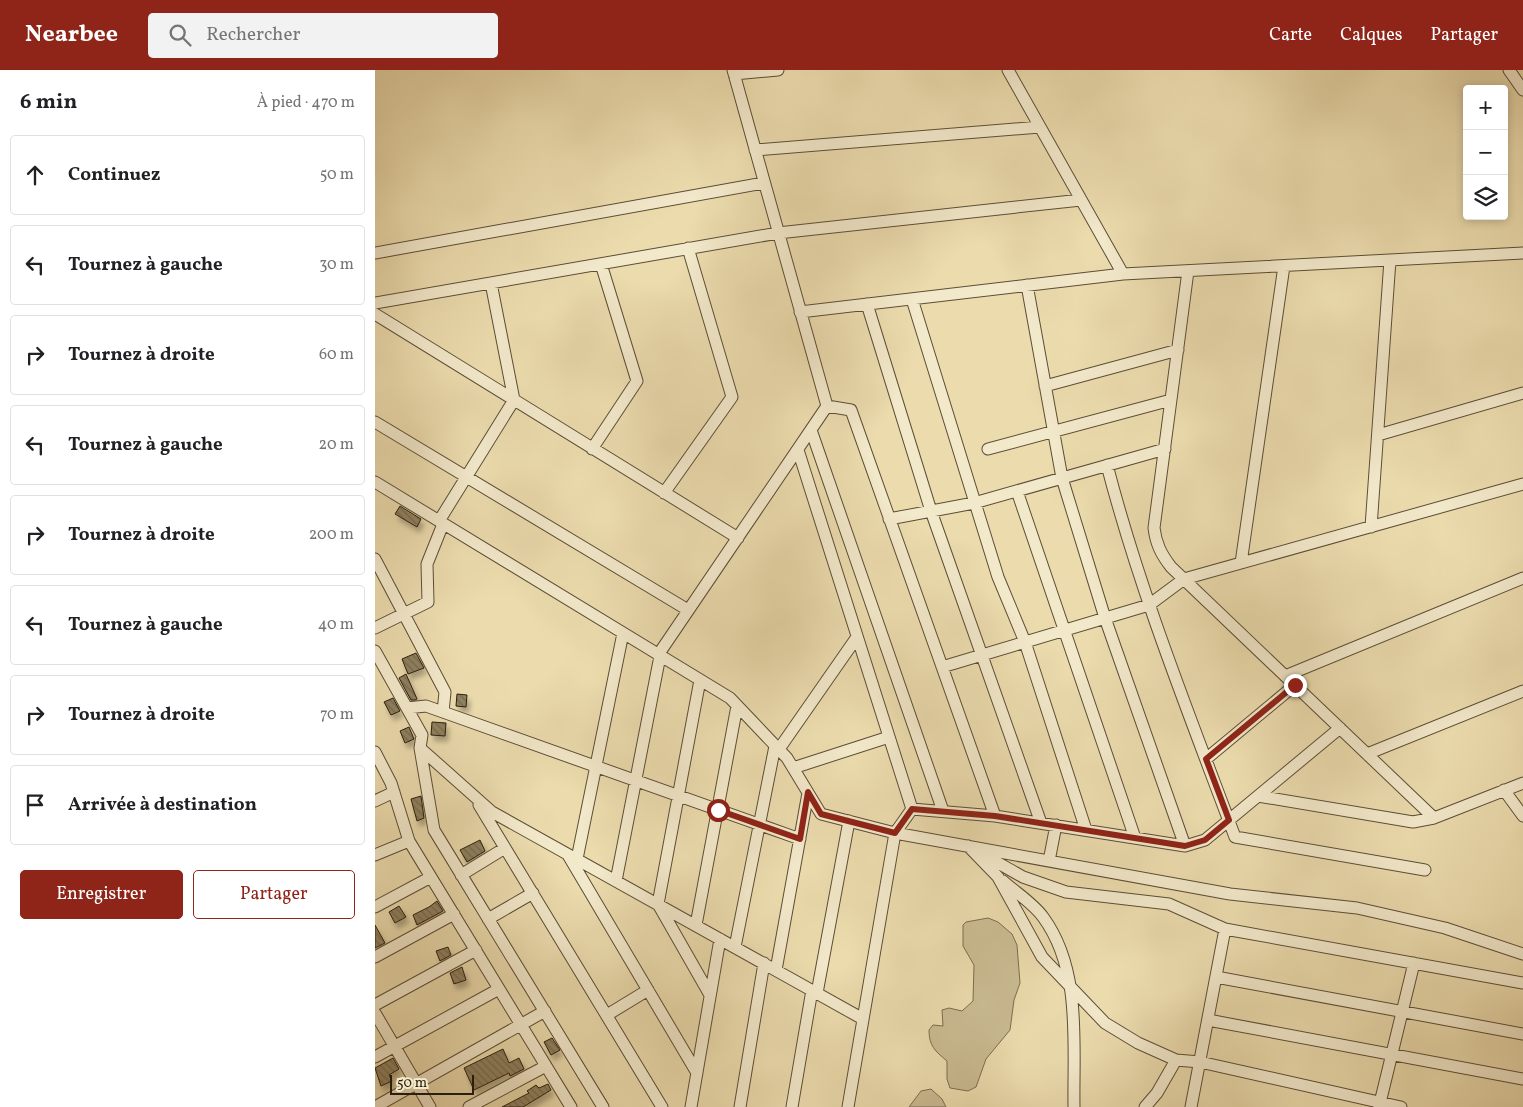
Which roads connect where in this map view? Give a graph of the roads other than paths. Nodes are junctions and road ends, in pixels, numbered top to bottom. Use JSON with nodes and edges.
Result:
{"nodes":[{"id":1,"x":778,"y":70,"type":"edge"},
{"id":2,"x":1008,"y":70,"type":"edge"},
{"id":3,"x":1509,"y":70,"type":"edge"},
{"id":4,"x":733,"y":72,"type":"edge"},
{"id":5,"x":1523,"y":90,"type":"edge"},
{"id":6,"x":1040,"y":127,"type":"junction"},
{"id":7,"x":755,"y":150,"type":"junction"},
{"id":8,"x":764,"y":183,"type":"junction"},
{"id":9,"x":1081,"y":200,"type":"junction"},
{"id":10,"x":778,"y":233,"type":"junction"},
{"id":11,"x":688,"y":248,"type":"junction"},
{"id":12,"x":375,"y":253,"type":"edge"},
{"id":13,"x":1523,"y":253,"type":"edge"},
{"id":14,"x":1390,"y":260,"type":"junction"},
{"id":15,"x":601,"y":264,"type":"junction"},
{"id":16,"x":1284,"y":266,"type":"junction"},
{"id":17,"x":1188,"y":271,"type":"junction"},
{"id":18,"x":1123,"y":274,"type":"junction"},
{"id":19,"x":491,"y":283,"type":"junction"},
{"id":20,"x":1027,"y":285,"type":"junction"},
{"id":21,"x":911,"y":299,"type":"junction"},
{"id":22,"x":375,"y":303,"type":"edge"},
{"id":23,"x":867,"y":304,"type":"junction"},
{"id":24,"x":800,"y":312,"type":"junction"},
{"id":25,"x":375,"y":314,"type":"edge"},
{"id":26,"x":1178,"y":350,"type":"junction"},
{"id":27,"x":1045,"y":386,"type":"junction"},
{"id":28,"x":1523,"y":393,"type":"edge"},
{"id":29,"x":513,"y":400,"type":"junction"},
{"id":30,"x":1171,"y":400,"type":"junction"},
{"id":31,"x":827,"y":406,"type":"junction"},
{"id":32,"x":375,"y":422,"type":"edge"},
{"id":33,"x":811,"y":430,"type":"junction"},
{"id":34,"x":1054,"y":432,"type":"junction"},
{"id":35,"x":1378,"y":435,"type":"junction"},
{"id":36,"x":988,"y":448,"type":"dead end"},
{"id":37,"x":592,"y":449,"type":"junction"},
{"id":38,"x":1165,"y":449,"type":"junction"},
{"id":39,"x":798,"y":450,"type":"junction"},
{"id":40,"x":1107,"y":465,"type":"junction"},
{"id":41,"x":467,"y":477,"type":"junction"},
{"id":42,"x":1062,"y":478,"type":"junction"},
{"id":43,"x":375,"y":482,"type":"edge"},
{"id":44,"x":1523,"y":484,"type":"edge"},
{"id":45,"x":1017,"y":491,"type":"junction"},
{"id":46,"x":664,"y":493,"type":"junction"},
{"id":47,"x":974,"y":503,"type":"junction"},
{"id":48,"x":931,"y":511,"type":"junction"},
{"id":49,"x":889,"y":519,"type":"junction"},
{"id":50,"x":441,"y":522,"type":"junction"},
{"id":51,"x":1371,"y":526,"type":"junction"},
{"id":52,"x":738,"y":538,"type":"junction"},
{"id":53,"x":375,"y":560,"type":"edge"},
{"id":54,"x":1241,"y":563,"type":"junction"},
{"id":55,"x":1523,"y":578,"type":"edge"},
{"id":56,"x":1184,"y":579,"type":"junction"},
{"id":57,"x":1149,"y":605,"type":"junction"},
{"id":58,"x":688,"y":610,"type":"junction"},
{"id":59,"x":404,"y":613,"type":"junction"},
{"id":60,"x":1105,"y":618,"type":"junction"},
{"id":61,"x":375,"y":628,"type":"edge"},
{"id":62,"x":1065,"y":630,"type":"junction"},
{"id":63,"x":623,"y":633,"type":"junction"},
{"id":64,"x":857,"y":637,"type":"junction"},
{"id":65,"x":1025,"y":642,"type":"junction"},
{"id":66,"x":375,"y":651,"type":"edge"},
{"id":67,"x":659,"y":655,"type":"junction"},
{"id":68,"x":983,"y":655,"type":"junction"},
{"id":69,"x":942,"y":667,"type":"junction"},
{"id":70,"x":1285,"y":676,"type":"junction"},
{"id":71,"x":700,"y":680,"type":"junction"},
{"id":72,"x":1295,"y":685,"type":"junction"},
{"id":73,"x":1523,"y":691,"type":"edge"},
{"id":74,"x":737,"y":706,"type":"junction"},
{"id":75,"x":407,"y":708,"type":"junction"},
{"id":76,"x":443,"y":712,"type":"junction"},
{"id":77,"x":1340,"y":728,"type":"junction"},
{"id":78,"x":889,"y":737,"type":"junction"},
{"id":79,"x":777,"y":747,"type":"junction"},
{"id":80,"x":420,"y":748,"type":"junction"},
{"id":81,"x":375,"y":754,"type":"edge"},
{"id":82,"x":1367,"y":754,"type":"junction"},
{"id":83,"x":1206,"y":759,"type":"junction"},
{"id":84,"x":596,"y":766,"type":"junction"},
{"id":85,"x":793,"y":768,"type":"junction"},
{"id":86,"x":636,"y":780,"type":"junction"},
{"id":87,"x":1523,"y":783,"type":"edge"},
{"id":88,"x":1504,"y":790,"type":"junction"},
{"id":89,"x":394,"y":792,"type":"junction"},
{"id":90,"x":808,"y":792,"type":"junction"},
{"id":91,"x":473,"y":795,"type":"junction"},
{"id":92,"x":679,"y":796,"type":"junction"},
{"id":93,"x":1258,"y":796,"type":"junction"},
{"id":94,"x":375,"y":801,"type":"edge"},
{"id":95,"x":912,"y":809,"type":"junction"},
{"id":96,"x":718,"y":810,"type":"junction"},
{"id":97,"x":943,"y":812,"type":"junction"},
{"id":98,"x":995,"y":816,"type":"junction"},
{"id":99,"x":1523,"y":816,"type":"edge"},
{"id":100,"x":1434,"y":818,"type":"junction"},
{"id":101,"x":1229,"y":820,"type":"junction"},
{"id":102,"x":849,"y":821,"type":"junction"},
{"id":103,"x":1041,"y":823,"type":"junction"},
{"id":104,"x":759,"y":824,"type":"junction"},
{"id":105,"x":1056,"y":826,"type":"junction"},
{"id":106,"x":1086,"y":830,"type":"junction"},
{"id":107,"x":895,"y":833,"type":"junction"},
{"id":108,"x":1135,"y":838,"type":"junction"},
{"id":109,"x":800,"y":839,"type":"junction"},
{"id":110,"x":409,"y":842,"type":"junction"},
{"id":111,"x":968,"y":846,"type":"junction"},
{"id":112,"x":1185,"y":846,"type":"junction"},
{"id":113,"x":505,"y":848,"type":"junction"},
{"id":114,"x":375,"y":855,"type":"edge"},
{"id":115,"x":572,"y":857,"type":"junction"},
{"id":116,"x":1049,"y":861,"type":"junction"},
{"id":117,"x":1425,"y":870,"type":"dead end"},
{"id":118,"x":461,"y":875,"type":"junction"},
{"id":119,"x":431,"y":876,"type":"junction"},
{"id":120,"x":997,"y":877,"type":"junction"},
{"id":121,"x":616,"y":881,"type":"junction"},
{"id":122,"x":533,"y":893,"type":"junction"},
{"id":123,"x":658,"y":904,"type":"junction"},
{"id":124,"x":375,"y":907,"type":"edge"},
{"id":125,"x":454,"y":914,"type":"junction"},
{"id":126,"x":488,"y":919,"type":"junction"},
{"id":127,"x":696,"y":926,"type":"junction"},
{"id":128,"x":1225,"y":929,"type":"junction"},
{"id":129,"x":720,"y":939,"type":"junction"},
{"id":130,"x":735,"y":947,"type":"junction"},
{"id":131,"x":476,"y":950,"type":"junction"},
{"id":132,"x":1523,"y":954,"type":"edge"},
{"id":133,"x":375,"y":957,"type":"edge"},
{"id":134,"x":764,"y":963,"type":"junction"},
{"id":135,"x":1414,"y":964,"type":"junction"},
{"id":136,"x":776,"y":970,"type":"junction"},
{"id":137,"x":1216,"y":977,"type":"junction"},
{"id":138,"x":1523,"y":984,"type":"edge"},
{"id":139,"x":1071,"y":988,"type":"junction"},
{"id":140,"x":499,"y":989,"type":"junction"},
{"id":141,"x":648,"y":990,"type":"junction"},
{"id":142,"x":815,"y":992,"type":"junction"},
{"id":143,"x":710,"y":995,"type":"junction"},
{"id":144,"x":375,"y":1005,"type":"edge"},
{"id":145,"x":545,"y":1011,"type":"junction"},
{"id":146,"x":1402,"y":1011,"type":"junction"},
{"id":147,"x":375,"y":1013,"type":"edge"},
{"id":148,"x":607,"y":1015,"type":"junction"},
{"id":149,"x":863,"y":1019,"type":"junction"},
{"id":150,"x":1208,"y":1020,"type":"junction"},
{"id":151,"x":521,"y":1025,"type":"junction"},
{"id":152,"x":1523,"y":1034,"type":"edge"},
{"id":153,"x":395,"y":1046,"type":"junction"},
{"id":154,"x":1392,"y":1054,"type":"junction"},
{"id":155,"x":375,"y":1057,"type":"edge"},
{"id":156,"x":1176,"y":1060,"type":"junction"},
{"id":157,"x":1200,"y":1062,"type":"junction"},
{"id":158,"x":546,"y":1066,"type":"junction"},
{"id":159,"x":697,"y":1072,"type":"junction"},
{"id":160,"x":1523,"y":1079,"type":"edge"},
{"id":161,"x":417,"y":1084,"type":"junction"},
{"id":162,"x":1379,"y":1105,"type":"edge"},
{"id":163,"x":375,"y":1106,"type":"edge"},
{"id":164,"x":430,"y":1107,"type":"edge"},
{"id":165,"x":469,"y":1107,"type":"edge"},
{"id":166,"x":570,"y":1107,"type":"edge"},
{"id":167,"x":603,"y":1107,"type":"edge"},
{"id":168,"x":662,"y":1107,"type":"edge"},
{"id":169,"x":691,"y":1107,"type":"edge"},
{"id":170,"x":740,"y":1107,"type":"edge"},
{"id":171,"x":792,"y":1107,"type":"edge"},
{"id":172,"x":848,"y":1107,"type":"edge"},
{"id":173,"x":1074,"y":1107,"type":"edge"},
{"id":174,"x":1145,"y":1107,"type":"edge"},
{"id":175,"x":1191,"y":1107,"type":"edge"},
{"id":176,"x":1401,"y":1107,"type":"edge"}],
"edges":[{"from":1,"to":4,"type":"street"},
{"from":2,"to":6,"type":"street"},
{"from":3,"to":5,"type":"street"},
{"from":4,"to":7,"type":"street"},
{"from":6,"to":7,"type":"street"},
{"from":6,"to":9,"type":"street"},
{"from":7,"to":8,"type":"street"},
{"from":8,"to":10,"type":"street"},
{"from":8,"to":12,"type":"street"},
{"from":9,"to":10,"type":"street"},
{"from":9,"to":18,"type":"street"},
{"from":10,"to":11,"type":"street"},
{"from":10,"to":24,"type":"street"},
{"from":11,"to":15,"type":"street"},
{"from":11,"to":46,"type":"street"},
{"from":13,"to":14,"type":"street"},
{"from":14,"to":16,"type":"street"},
{"from":14,"to":35,"type":"street"},
{"from":15,"to":19,"type":"street"},
{"from":15,"to":37,"type":"street"},
{"from":16,"to":17,"type":"street"},
{"from":16,"to":54,"type":"street"},
{"from":17,"to":18,"type":"street"},
{"from":17,"to":26,"type":"street"},
{"from":18,"to":20,"type":"street"},
{"from":19,"to":22,"type":"street"},
{"from":19,"to":29,"type":"street"},
{"from":20,"to":21,"type":"street"},
{"from":20,"to":27,"type":"street"},
{"from":21,"to":23,"type":"street"},
{"from":21,"to":47,"type":"street"},
{"from":23,"to":24,"type":"street"},
{"from":23,"to":48,"type":"street"},
{"from":24,"to":31,"type":"street"},
{"from":25,"to":29,"type":"street"},
{"from":26,"to":27,"type":"street"},
{"from":26,"to":30,"type":"street"},
{"from":27,"to":34,"type":"street"},
{"from":28,"to":35,"type":"street"},
{"from":29,"to":37,"type":"street"},
{"from":29,"to":41,"type":"street"},
{"from":30,"to":34,"type":"street"},
{"from":30,"to":38,"type":"street"},
{"from":31,"to":33,"type":"street"},
{"from":31,"to":49,"type":"street"},
{"from":32,"to":41,"type":"street"},
{"from":33,"to":39,"type":"street"},
{"from":33,"to":97,"type":"street"},
{"from":34,"to":36,"type":"street"},
{"from":34,"to":42,"type":"street"},
{"from":35,"to":51,"type":"street"},
{"from":37,"to":46,"type":"street"},
{"from":38,"to":40,"type":"street"},
{"from":38,"to":56,"type":"street"},
{"from":39,"to":52,"type":"street"},
{"from":39,"to":64,"type":"street"},
{"from":40,"to":42,"type":"street"},
{"from":40,"to":57,"type":"street"},
{"from":41,"to":50,"type":"street"},
{"from":41,"to":58,"type":"street"},
{"from":42,"to":45,"type":"street"},
{"from":42,"to":60,"type":"street"},
{"from":43,"to":50,"type":"street"},
{"from":44,"to":51,"type":"street"},
{"from":45,"to":47,"type":"street"},
{"from":45,"to":62,"type":"street"},
{"from":46,"to":52,"type":"street"},
{"from":47,"to":48,"type":"street"},
{"from":47,"to":65,"type":"street"},
{"from":48,"to":49,"type":"street"},
{"from":48,"to":68,"type":"street"},
{"from":49,"to":69,"type":"street"},
{"from":50,"to":59,"type":"street"},
{"from":50,"to":63,"type":"street"},
{"from":51,"to":54,"type":"street"},
{"from":52,"to":58,"type":"street"},
{"from":53,"to":59,"type":"street"},
{"from":54,"to":56,"type":"street"},
{"from":55,"to":70,"type":"street"},
{"from":56,"to":57,"type":"street"},
{"from":56,"to":70,"type":"street"},
{"from":57,"to":60,"type":"street"},
{"from":57,"to":83,"type":"street"},
{"from":58,"to":67,"type":"street"},
{"from":59,"to":61,"type":"street"},
{"from":59,"to":76,"type":"street"},
{"from":60,"to":62,"type":"street"},
{"from":60,"to":112,"type":"street"},
{"from":62,"to":65,"type":"street"},
{"from":62,"to":108,"type":"street"},
{"from":63,"to":67,"type":"street"},
{"from":63,"to":84,"type":"street"},
{"from":64,"to":78,"type":"street"},
{"from":64,"to":79,"type":"street"},
{"from":65,"to":68,"type":"street"},
{"from":65,"to":106,"type":"street"},
{"from":66,"to":75,"type":"street"},
{"from":67,"to":71,"type":"street"},
{"from":67,"to":86,"type":"street"},
{"from":68,"to":69,"type":"street"},
{"from":68,"to":103,"type":"street"},
{"from":69,"to":98,"type":"street"},
{"from":70,"to":72,"type":"street"},
{"from":71,"to":74,"type":"street"},
{"from":71,"to":92,"type":"street"},
{"from":72,"to":77,"type":"street"},
{"from":72,"to":83,"type":"street"},
{"from":73,"to":82,"type":"street"},
{"from":74,"to":79,"type":"street"},
{"from":74,"to":96,"type":"street"},
{"from":75,"to":76,"type":"street"},
{"from":75,"to":80,"type":"street"},
{"from":76,"to":84,"type":"street"},
{"from":77,"to":82,"type":"street"},
{"from":77,"to":93,"type":"street"},
{"from":78,"to":85,"type":"street"},
{"from":78,"to":95,"type":"street"},
{"from":79,"to":85,"type":"street"},
{"from":79,"to":104,"type":"street"},
{"from":80,"to":91,"type":"street"},
{"from":80,"to":118,"type":"street"},
{"from":81,"to":89,"type":"street"},
{"from":82,"to":100,"type":"street"},
{"from":83,"to":101,"type":"street"},
{"from":84,"to":86,"type":"street"},
{"from":84,"to":115,"type":"street"},
{"from":85,"to":90,"type":"street"},
{"from":86,"to":92,"type":"street"},
{"from":86,"to":121,"type":"street"},
{"from":87,"to":88,"type":"street"},
{"from":88,"to":99,"type":"street"},
{"from":88,"to":100,"type":"street"},
{"from":89,"to":94,"type":"street"},
{"from":89,"to":110,"type":"street"},
{"from":90,"to":102,"type":"street"},
{"from":90,"to":109,"type":"street"},
{"from":91,"to":113,"type":"street"},
{"from":91,"to":115,"type":"street"},
{"from":92,"to":96,"type":"street"},
{"from":92,"to":123,"type":"street"},
{"from":93,"to":100,"type":"street"},
{"from":93,"to":101,"type":"street"},
{"from":95,"to":97,"type":"street"},
{"from":95,"to":107,"type":"street"},
{"from":96,"to":104,"type":"street"},
{"from":96,"to":127,"type":"street"},
{"from":97,"to":98,"type":"street"},
{"from":98,"to":103,"type":"street"},
{"from":101,"to":112,"type":"street"},
{"from":101,"to":117,"type":"street"},
{"from":102,"to":107,"type":"street"},
{"from":102,"to":142,"type":"street"},
{"from":103,"to":105,"type":"street"},
{"from":104,"to":109,"type":"street"},
{"from":104,"to":130,"type":"street"},
{"from":105,"to":106,"type":"street"},
{"from":105,"to":116,"type":"street"},
{"from":106,"to":108,"type":"street"},
{"from":107,"to":111,"type":"street"},
{"from":107,"to":149,"type":"street"},
{"from":108,"to":112,"type":"street"},
{"from":109,"to":136,"type":"street"},
{"from":110,"to":114,"type":"street"},
{"from":110,"to":119,"type":"street"},
{"from":111,"to":116,"type":"street"},
{"from":111,"to":120,"type":"street"},
{"from":111,"to":128,"type":"street"},
{"from":113,"to":118,"type":"street"},
{"from":113,"to":122,"type":"street"},
{"from":115,"to":121,"type":"street"},
{"from":115,"to":141,"type":"street"},
{"from":116,"to":132,"type":"street"},
{"from":118,"to":126,"type":"street"},
{"from":119,"to":124,"type":"street"},
{"from":119,"to":125,"type":"street"},
{"from":120,"to":139,"type":"street"},
{"from":120,"to":139,"type":"street"},
{"from":121,"to":123,"type":"street"},
{"from":122,"to":126,"type":"street"},
{"from":122,"to":148,"type":"street"},
{"from":123,"to":127,"type":"street"},
{"from":123,"to":143,"type":"street"},
{"from":125,"to":131,"type":"street"},
{"from":125,"to":133,"type":"street"},
{"from":126,"to":145,"type":"street"},
{"from":127,"to":129,"type":"street"},
{"from":128,"to":135,"type":"street"},
{"from":128,"to":137,"type":"street"},
{"from":129,"to":130,"type":"street"},
{"from":129,"to":143,"type":"street"},
{"from":130,"to":134,"type":"street"},
{"from":131,"to":140,"type":"street"},
{"from":131,"to":144,"type":"street"},
{"from":134,"to":136,"type":"street"},
{"from":134,"to":170,"type":"street"},
{"from":135,"to":138,"type":"street"},
{"from":135,"to":146,"type":"street"},
{"from":136,"to":142,"type":"street"},
{"from":137,"to":146,"type":"street"},
{"from":137,"to":150,"type":"street"},
{"from":139,"to":156,"type":"street"},
{"from":139,"to":173,"type":"street"},
{"from":140,"to":151,"type":"street"},
{"from":140,"to":153,"type":"street"},
{"from":141,"to":148,"type":"street"},
{"from":141,"to":159,"type":"street"},
{"from":142,"to":149,"type":"street"},
{"from":142,"to":171,"type":"street"},
{"from":143,"to":159,"type":"street"},
{"from":145,"to":151,"type":"street"},
{"from":145,"to":167,"type":"street"},
{"from":146,"to":152,"type":"street"},
{"from":146,"to":154,"type":"street"},
{"from":147,"to":153,"type":"street"},
{"from":148,"to":168,"type":"street"},
{"from":149,"to":172,"type":"street"},
{"from":150,"to":154,"type":"street"},
{"from":150,"to":157,"type":"street"},
{"from":151,"to":158,"type":"street"},
{"from":151,"to":161,"type":"street"},
{"from":153,"to":155,"type":"street"},
{"from":153,"to":161,"type":"street"},
{"from":154,"to":160,"type":"street"},
{"from":154,"to":162,"type":"street"},
{"from":156,"to":157,"type":"street"},
{"from":156,"to":174,"type":"street"},
{"from":157,"to":162,"type":"street"},
{"from":157,"to":175,"type":"street"},
{"from":158,"to":165,"type":"street"},
{"from":158,"to":166,"type":"street"},
{"from":159,"to":169,"type":"street"},
{"from":161,"to":163,"type":"street"},
{"from":161,"to":164,"type":"street"},
{"from":162,"to":176,"type":"street"}]}
